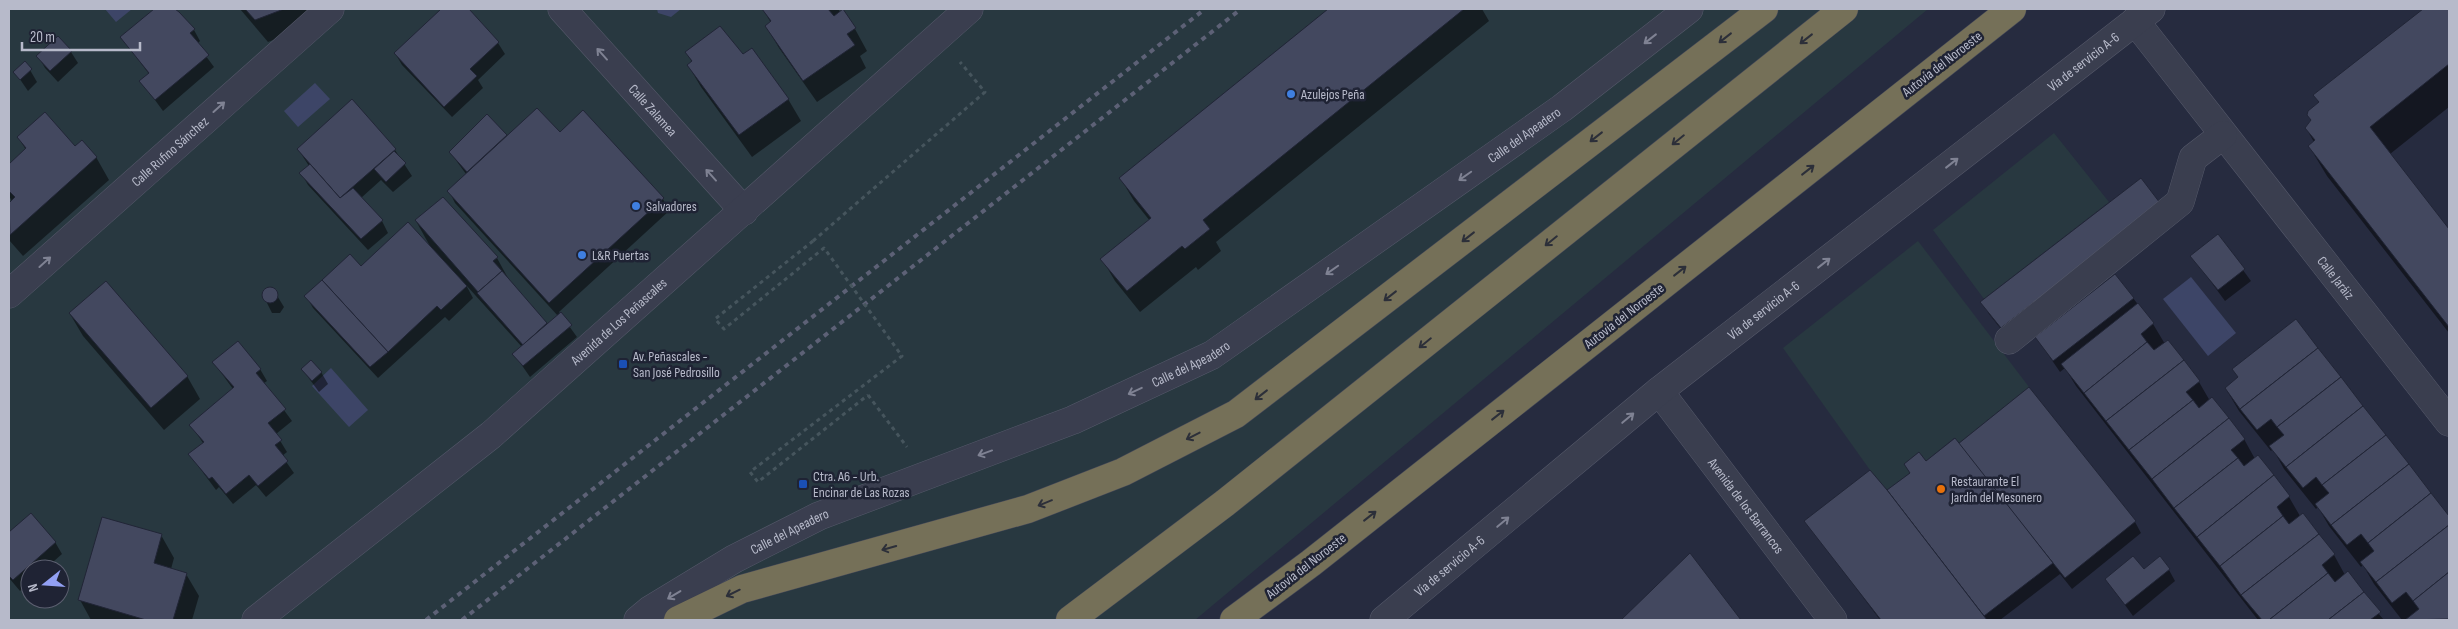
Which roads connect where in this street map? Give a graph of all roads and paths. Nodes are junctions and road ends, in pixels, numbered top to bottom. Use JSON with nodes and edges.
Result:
{"nodes":[{"id":1,"x":330,"y":9,"type":"edge"},
{"id":2,"x":969,"y":9,"type":"edge"},
{"id":3,"x":1689,"y":9,"type":"edge"},
{"id":4,"x":1764,"y":9,"type":"edge"},
{"id":5,"x":1844,"y":9,"type":"edge"},
{"id":6,"x":2012,"y":9,"type":"edge"},
{"id":7,"x":574,"y":13,"type":"edge"},
{"id":8,"x":2143,"y":15,"type":"edge"},
{"id":9,"x":936,"y":38,"type":"junction"},
{"id":10,"x":2223,"y":134,"type":"junction"},
{"id":11,"x":744,"y":211,"type":"junction"},
{"id":12,"x":9,"y":294,"type":"edge"},
{"id":13,"x":2009,"y":340,"type":"dead end"},
{"id":14,"x":1660,"y":392,"type":"junction"},
{"id":15,"x":2449,"y":422,"type":"edge"},
{"id":16,"x":923,"y":476,"type":"junction"},
{"id":17,"x":256,"y":620,"type":"edge"},
{"id":18,"x":638,"y":620,"type":"edge"},
{"id":19,"x":678,"y":620,"type":"edge"},
{"id":20,"x":1070,"y":620,"type":"edge"},
{"id":21,"x":1234,"y":620,"type":"edge"},
{"id":22,"x":1384,"y":620,"type":"edge"},
{"id":23,"x":1833,"y":620,"type":"edge"}],
"edges":[{"from":12,"to":1,"type":"street","name":"Calle Rufino Sánchez","one_way":true},
{"from":2,"to":9,"type":"street","name":"Avenida de Los Peñascales"},
{"from":3,"to":16,"type":"street","name":"Calle del Apeadero","one_way":true},
{"from":4,"to":19,"type":"highway","one_way":true},
{"from":5,"to":20,"type":"highway","one_way":true},
{"from":21,"to":6,"type":"highway","name":"Autovía del Noroeste","one_way":true},
{"from":11,"to":7,"type":"street","name":"Calle Zalamea","one_way":true},
{"from":8,"to":10,"type":"street","name":"Calle Jaráiz"},
{"from":14,"to":8,"type":"street","name":"Vía de servicio A-6","one_way":true},
{"from":9,"to":11,"type":"street","name":"Avenida de Los Peñascales"},
{"from":9,"to":16,"type":"path","bridge":true},
{"from":10,"to":13,"type":"street"},
{"from":10,"to":15,"type":"street","name":"Calle Jaráiz"},
{"from":11,"to":17,"type":"street","name":"Avenida de Los Peñascales"},
{"from":22,"to":14,"type":"street","name":"Vía de servicio A-6","one_way":true},
{"from":14,"to":23,"type":"street","name":"Avenida de los Barrancos"},
{"from":16,"to":18,"type":"street","name":"Calle del Apeadero","one_way":true}]}
